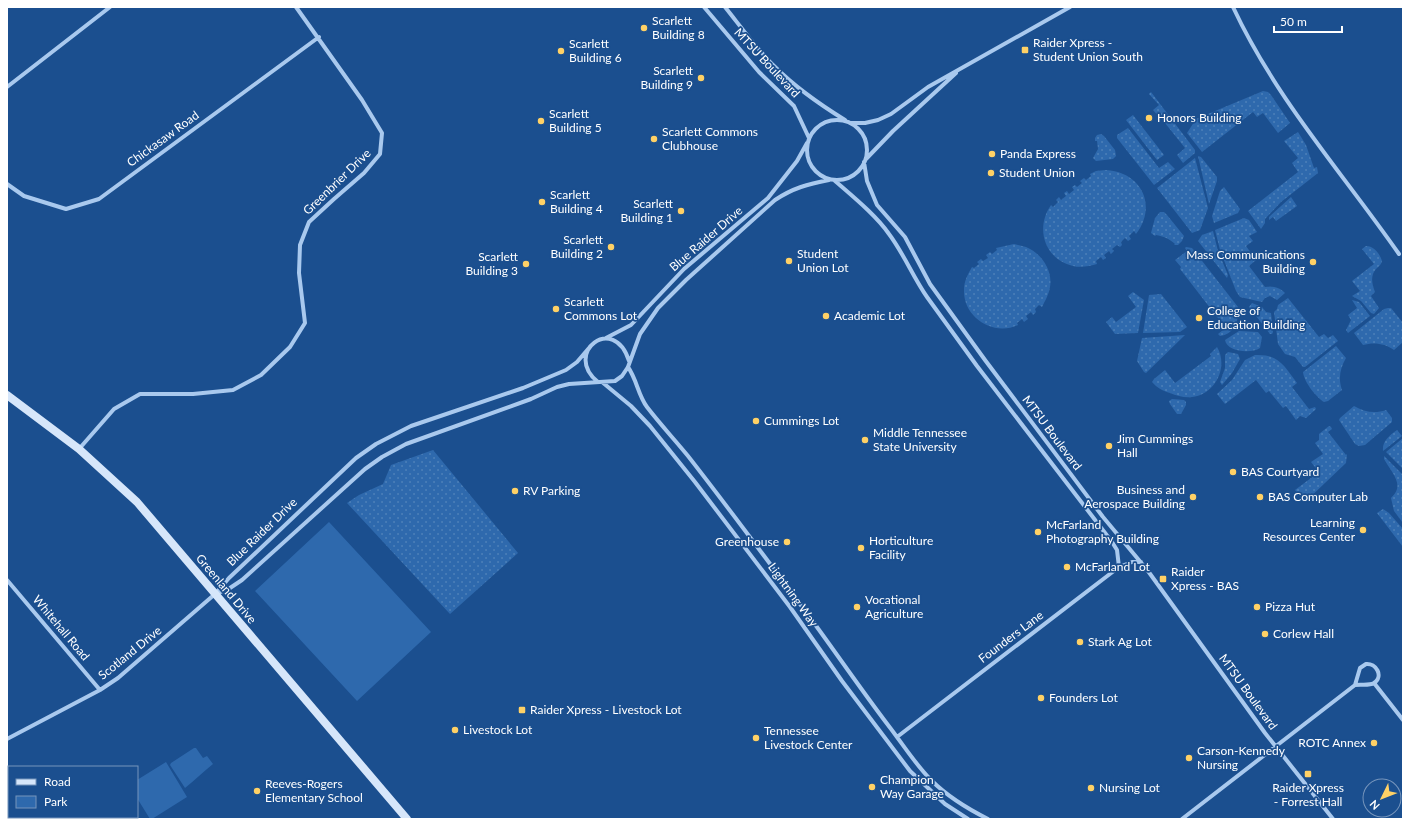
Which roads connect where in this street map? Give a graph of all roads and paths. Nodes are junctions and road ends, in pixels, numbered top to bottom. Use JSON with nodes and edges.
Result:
{"nodes":[{"id":1,"x":110,"y":7,"type":"edge"},
{"id":2,"x":296,"y":7,"type":"edge"},
{"id":3,"x":704,"y":7,"type":"edge"},
{"id":4,"x":725,"y":7,"type":"edge"},
{"id":5,"x":1070,"y":7,"type":"edge"},
{"id":6,"x":1233,"y":7,"type":"edge"},
{"id":7,"x":319,"y":37,"type":"junction"},
{"id":8,"x":961,"y":69,"type":"junction"},
{"id":9,"x":7,"y":87,"type":"edge"},
{"id":10,"x":849,"y":122,"type":"junction"},
{"id":11,"x":809,"y":138,"type":"junction"},
{"id":12,"x":807,"y":143,"type":"junction"},
{"id":13,"x":865,"y":161,"type":"junction"},
{"id":14,"x":831,"y":180,"type":"junction"},
{"id":15,"x":7,"y":184,"type":"edge"},
{"id":16,"x":1399,"y":254,"type":"dead end"},
{"id":17,"x":606,"y":338,"type":"junction"},
{"id":18,"x":589,"y":348,"type":"junction"},
{"id":19,"x":630,"y":362,"type":"junction"},
{"id":20,"x":628,"y":367,"type":"junction"},
{"id":21,"x":600,"y":382,"type":"junction"},
{"id":22,"x":7,"y":395,"type":"edge"},
{"id":23,"x":80,"y":449,"type":"junction"},
{"id":24,"x":1141,"y":562,"type":"junction"},
{"id":25,"x":1119,"y":568,"type":"junction"},
{"id":26,"x":7,"y":580,"type":"edge"},
{"id":27,"x":215,"y":594,"type":"junction"},
{"id":28,"x":1374,"y":683,"type":"junction"},
{"id":29,"x":1355,"y":685,"type":"junction"},
{"id":30,"x":100,"y":690,"type":"junction"},
{"id":31,"x":1403,"y":720,"type":"edge"},
{"id":32,"x":897,"y":737,"type":"junction"},
{"id":33,"x":7,"y":738,"type":"edge"},
{"id":34,"x":1276,"y":746,"type":"junction"},
{"id":35,"x":407,"y":819,"type":"edge"},
{"id":36,"x":968,"y":819,"type":"edge"},
{"id":37,"x":988,"y":819,"type":"edge"},
{"id":38,"x":1182,"y":819,"type":"edge"},
{"id":39,"x":1333,"y":819,"type":"edge"}],
"edges":[{"from":1,"to":9,"type":"street"},
{"from":2,"to":7,"type":"street","name":"Greenbrier Drive"},
{"from":3,"to":11,"type":"street","name":"MTSU Boulevard"},
{"from":4,"to":10,"type":"street","name":"MTSU Boulevard"},
{"from":5,"to":8,"type":"street"},
{"from":6,"to":16,"type":"street"},
{"from":7,"to":15,"type":"street","name":"Chickasaw Road"},
{"from":7,"to":23,"type":"street","name":"Greenbrier Drive"},
{"from":8,"to":10,"type":"street"},
{"from":8,"to":13,"type":"street"},
{"from":10,"to":11,"type":"street"},
{"from":10,"to":13,"type":"street"},
{"from":11,"to":12,"type":"street"},
{"from":12,"to":14,"type":"street"},
{"from":12,"to":17,"type":"street","name":"Blue Raider Drive"},
{"from":13,"to":14,"type":"street"},
{"from":13,"to":24,"type":"street","name":"MTSU Boulevard"},
{"from":14,"to":19,"type":"street","name":"Blue Raider Drive"},
{"from":14,"to":25,"type":"street","name":"MTSU Boulevard"},
{"from":17,"to":18,"type":"street"},
{"from":17,"to":19,"type":"street"},
{"from":18,"to":21,"type":"street"},
{"from":18,"to":27,"type":"street","name":"Blue Raider Drive"},
{"from":19,"to":20,"type":"street"},
{"from":20,"to":21,"type":"street"},
{"from":20,"to":32,"type":"street","name":"Lightning Way"},
{"from":21,"to":27,"type":"street","name":"Blue Raider Drive"},
{"from":21,"to":36,"type":"street","name":"Lightning Way"},
{"from":22,"to":23,"type":"street","name":"Greenland Drive"},
{"from":23,"to":27,"type":"street","name":"Greenland Drive"},
{"from":24,"to":25,"type":"street","name":"Founders Lane"},
{"from":24,"to":34,"type":"street","name":"MTSU Boulevard"},
{"from":25,"to":32,"type":"street","name":"Founders Lane"},
{"from":26,"to":30,"type":"street","name":"Whitehall Road"},
{"from":27,"to":30,"type":"street","name":"Scotland Drive"},
{"from":27,"to":35,"type":"street","name":"Greenland Drive"},
{"from":28,"to":29,"type":"street"},
{"from":28,"to":29,"type":"street"},
{"from":28,"to":31,"type":"street"},
{"from":29,"to":34,"type":"street"},
{"from":30,"to":33,"type":"street","name":"Scotland Drive"},
{"from":32,"to":37,"type":"street","name":"Lightning Way"},
{"from":34,"to":38,"type":"street"},
{"from":34,"to":39,"type":"street","name":"MTSU Boulevard"}]}
